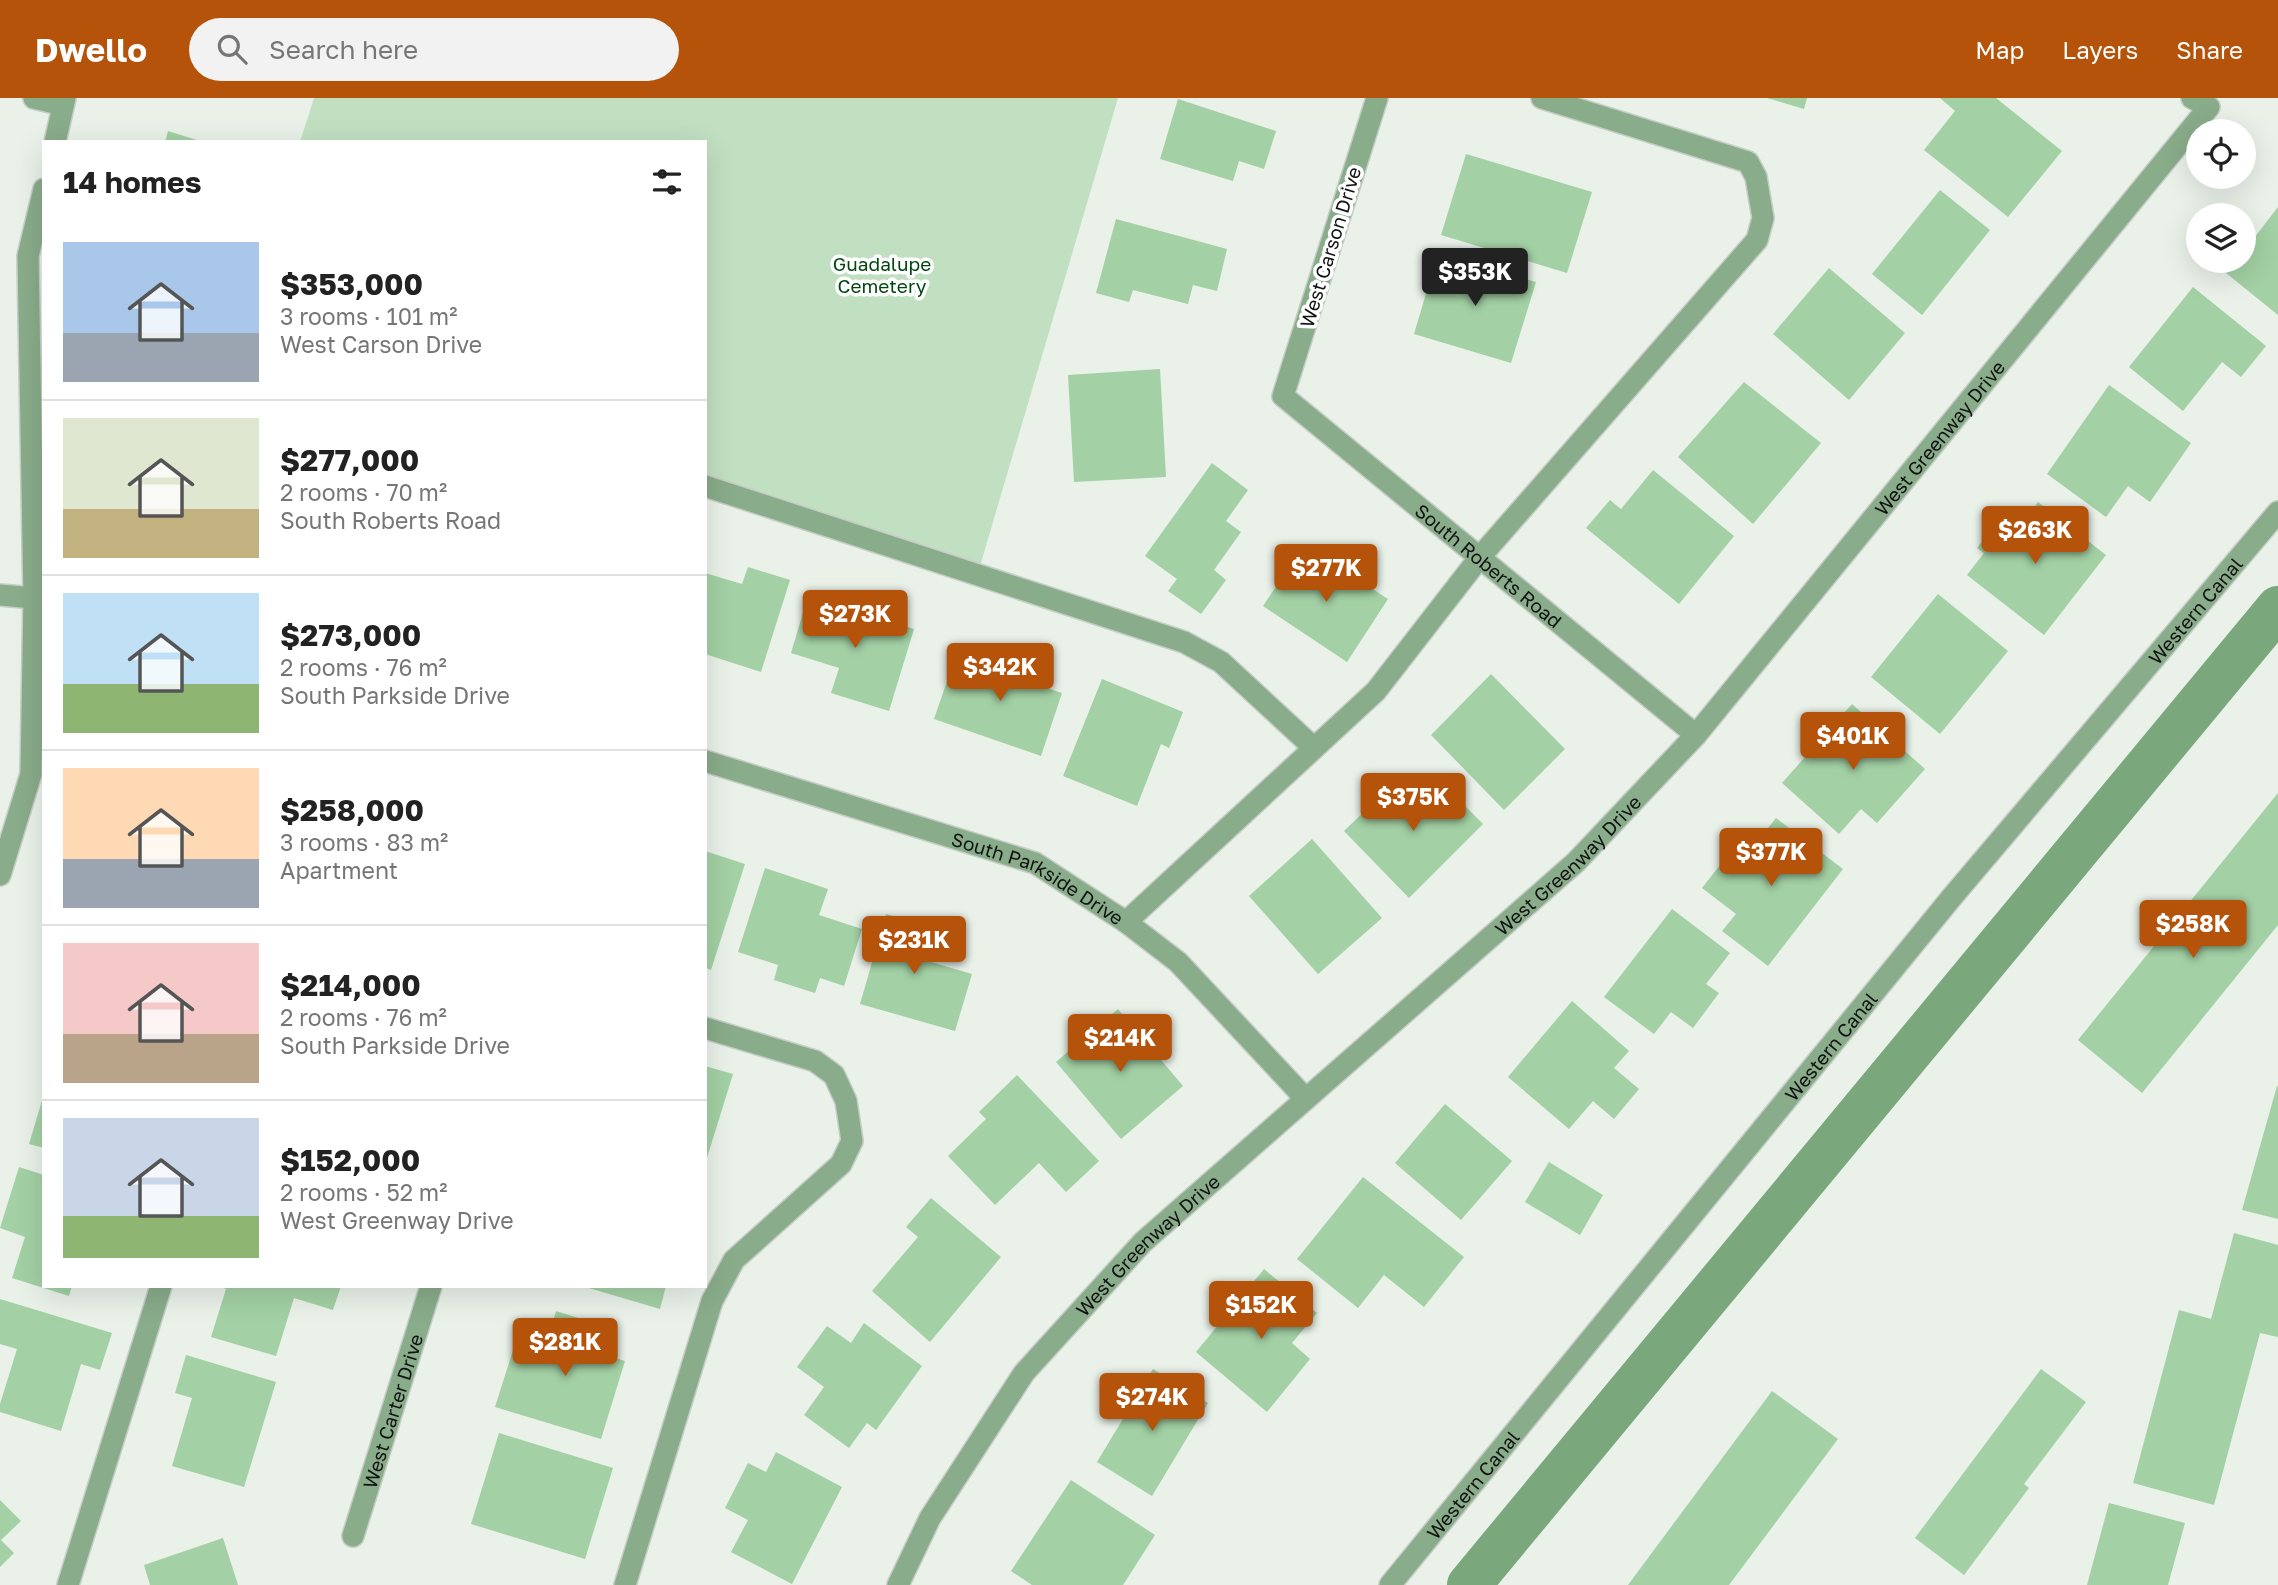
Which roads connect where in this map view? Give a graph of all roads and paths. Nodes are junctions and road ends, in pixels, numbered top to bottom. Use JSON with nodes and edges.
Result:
{"nodes":[{"id":1,"x":34,"y":98,"type":"edge"},
{"id":2,"x":1377,"y":98,"type":"edge"},
{"id":3,"x":1542,"y":98,"type":"edge"},
{"id":4,"x":64,"y":101,"type":"edge"},
{"id":5,"x":2200,"y":102,"type":"edge"},
{"id":6,"x":55,"y":140,"type":"edge"},
{"id":7,"x":42,"y":197,"type":"edge"},
{"id":8,"x":36,"y":289,"type":"edge"},
{"id":9,"x":1283,"y":396,"type":"joint"},
{"id":10,"x":707,"y":487,"type":"edge"},
{"id":11,"x":2278,"y":512,"type":"edge"},
{"id":12,"x":1480,"y":557,"type":"junction"},
{"id":13,"x":0,"y":595,"type":"edge"},
{"id":14,"x":39,"y":598,"type":"edge"},
{"id":15,"x":1696,"y":734,"type":"junction"},
{"id":16,"x":1314,"y":748,"type":"junction"},
{"id":17,"x":707,"y":762,"type":"edge"},
{"id":18,"x":0,"y":875,"type":"edge"},
{"id":19,"x":1126,"y":922,"type":"junction"},
{"id":20,"x":707,"y":1029,"type":"edge"},
{"id":21,"x":1305,"y":1098,"type":"junction"},
{"id":22,"x":160,"y":1288,"type":"edge"},
{"id":23,"x":430,"y":1288,"type":"edge"},
{"id":24,"x":353,"y":1536,"type":"dead end"},
{"id":25,"x":68,"y":1585,"type":"edge"},
{"id":26,"x":625,"y":1585,"type":"edge"},
{"id":27,"x":898,"y":1585,"type":"edge"},
{"id":28,"x":1390,"y":1585,"type":"edge"}],
"edges":[{"from":1,"to":4,"type":"street"},
{"from":2,"to":9,"type":"street","name":"West Carson Drive"},
{"from":3,"to":12,"type":"street"},
{"from":4,"to":6,"type":"street"},
{"from":5,"to":15,"type":"street","name":"West Greenway Drive"},
{"from":7,"to":8,"type":"street"},
{"from":8,"to":14,"type":"street"},
{"from":9,"to":12,"type":"street","name":"South Roberts Road"},
{"from":10,"to":16,"type":"street"},
{"from":11,"to":28,"type":"street","name":"Western Canal"},
{"from":12,"to":15,"type":"street","name":"South Roberts Road"},
{"from":12,"to":16,"type":"street"},
{"from":13,"to":14,"type":"street"},
{"from":14,"to":18,"type":"street"},
{"from":15,"to":21,"type":"street","name":"West Greenway Drive"},
{"from":16,"to":19,"type":"street"},
{"from":17,"to":19,"type":"street","name":"South Parkside Drive"},
{"from":19,"to":21,"type":"street","name":"South Parkside Drive"},
{"from":20,"to":26,"type":"street"},
{"from":21,"to":27,"type":"street","name":"West Greenway Drive"},
{"from":22,"to":25,"type":"street"},
{"from":23,"to":24,"type":"street","name":"West Carter Drive"}]}
